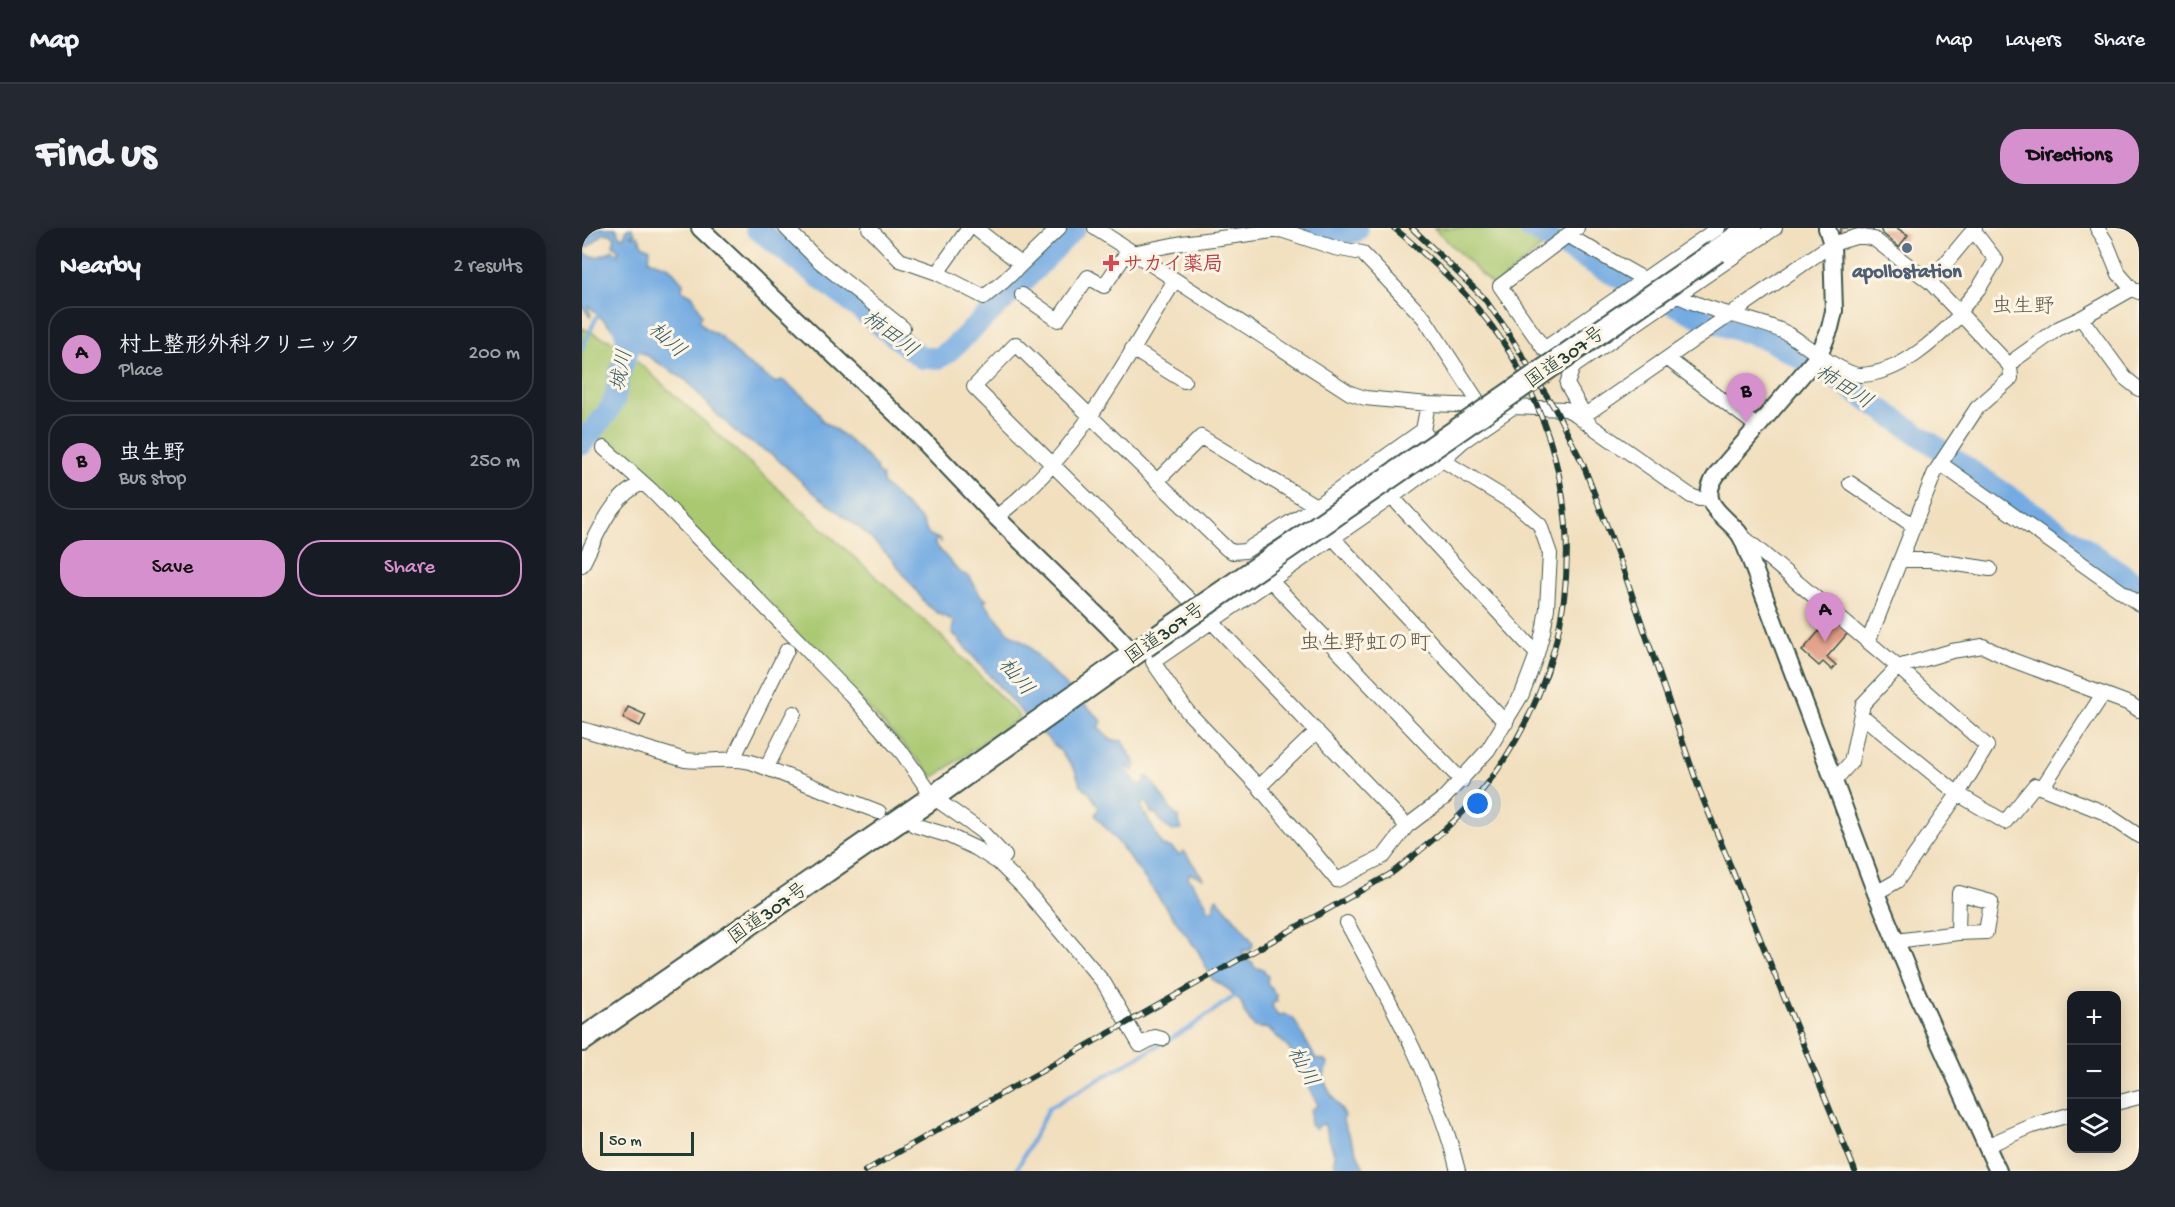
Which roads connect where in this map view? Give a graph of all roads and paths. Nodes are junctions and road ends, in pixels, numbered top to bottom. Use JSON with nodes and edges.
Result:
{"nodes":[{"id":1,"x":786,"y":228,"type":"edge"},
{"id":2,"x":870,"y":228,"type":"edge"},
{"id":3,"x":969,"y":228,"type":"edge"},
{"id":4,"x":975,"y":228,"type":"edge"},
{"id":5,"x":1059,"y":228,"type":"edge"},
{"id":6,"x":1095,"y":228,"type":"edge"},
{"id":7,"x":1718,"y":228,"type":"edge"},
{"id":8,"x":1750,"y":228,"type":"edge"},
{"id":9,"x":1775,"y":228,"type":"edge"},
{"id":10,"x":2097,"y":228,"type":"edge"},
{"id":11,"x":703,"y":229,"type":"edge"},
{"id":12,"x":1974,"y":229,"type":"edge"},
{"id":13,"x":1571,"y":231,"type":"edge"},
{"id":14,"x":1830,"y":236,"type":"edge"},
{"id":15,"x":1130,"y":252,"type":"junction"},
{"id":16,"x":1021,"y":264,"type":"junction"},
{"id":17,"x":936,"y":273,"type":"junction"},
{"id":18,"x":1645,"y":278,"type":"junction"},
{"id":19,"x":1175,"y":280,"type":"junction"},
{"id":20,"x":1930,"y":282,"type":"junction"},
{"id":21,"x":2135,"y":290,"type":"edge"},
{"id":22,"x":1022,"y":295,"type":"dead end"},
{"id":23,"x":1676,"y":296,"type":"junction"},
{"id":24,"x":1959,"y":314,"type":"junction"},
{"id":25,"x":1728,"y":316,"type":"junction"},
{"id":26,"x":2081,"y":318,"type":"junction"},
{"id":27,"x":903,"y":328,"type":"dead end"},
{"id":28,"x":1132,"y":349,"type":"junction"},
{"id":29,"x":1668,"y":359,"type":"junction"},
{"id":30,"x":1815,"y":360,"type":"junction"},
{"id":31,"x":2010,"y":366,"type":"junction"},
{"id":32,"x":1184,"y":381,"type":"dead end"},
{"id":33,"x":2139,"y":389,"type":"edge"},
{"id":34,"x":1428,"y":404,"type":"junction"},
{"id":35,"x":1481,"y":406,"type":"junction"},
{"id":36,"x":1514,"y":407,"type":"junction"},
{"id":37,"x":1090,"y":415,"type":"junction"},
{"id":38,"x":1587,"y":420,"type":"junction"},
{"id":39,"x":1758,"y":427,"type":"junction"},
{"id":40,"x":1423,"y":430,"type":"junction"},
{"id":41,"x":604,"y":448,"type":"dead end"},
{"id":42,"x":1442,"y":460,"type":"junction"},
{"id":43,"x":1941,"y":464,"type":"junction"},
{"id":44,"x":1053,"y":466,"type":"junction"},
{"id":45,"x":1157,"y":481,"type":"junction"},
{"id":46,"x":643,"y":483,"type":"junction"},
{"id":47,"x":1850,"y":483,"type":"dead end"},
{"id":48,"x":1392,"y":497,"type":"junction"},
{"id":49,"x":1709,"y":498,"type":"junction"},
{"id":50,"x":1316,"y":506,"type":"junction"},
{"id":51,"x":996,"y":517,"type":"junction"},
{"id":52,"x":1914,"y":526,"type":"junction"},
{"id":53,"x":1740,"y":534,"type":"junction"},
{"id":54,"x":588,"y":538,"type":"edge"},
{"id":55,"x":1333,"y":538,"type":"junction"},
{"id":56,"x":1901,"y":560,"type":"junction"},
{"id":57,"x":582,"y":565,"type":"edge"},
{"id":58,"x":1990,"y":569,"type":"dead end"},
{"id":59,"x":1271,"y":580,"type":"junction"},
{"id":60,"x":2139,"y":604,"type":"edge"},
{"id":61,"x":1211,"y":621,"type":"junction"},
{"id":62,"x":1868,"y":642,"type":"junction"},
{"id":63,"x":787,"y":650,"type":"dead end"},
{"id":64,"x":1537,"y":654,"type":"junction"},
{"id":65,"x":1131,"y":655,"type":"junction"},
{"id":66,"x":1898,"y":667,"type":"junction"},
{"id":67,"x":2103,"y":693,"type":"junction"},
{"id":68,"x":2136,"y":702,"type":"edge"},
{"id":69,"x":794,"y":713,"type":"dead end"},
{"id":70,"x":1861,"y":715,"type":"junction"},
{"id":71,"x":1506,"y":723,"type":"junction"},
{"id":72,"x":582,"y":729,"type":"edge"},
{"id":73,"x":1317,"y":731,"type":"junction"},
{"id":74,"x":733,"y":759,"type":"junction"},
{"id":75,"x":767,"y":767,"type":"junction"},
{"id":76,"x":1462,"y":781,"type":"junction"},
{"id":77,"x":1834,"y":781,"type":"junction"},
{"id":78,"x":1259,"y":787,"type":"junction"},
{"id":79,"x":2042,"y":788,"type":"junction"},
{"id":80,"x":939,"y":793,"type":"junction"},
{"id":81,"x":1958,"y":794,"type":"junction"},
{"id":82,"x":879,"y":812,"type":"dead end"},
{"id":83,"x":914,"y":825,"type":"dead end"},
{"id":84,"x":1407,"y":826,"type":"junction"},
{"id":85,"x":2139,"y":836,"type":"edge"},
{"id":86,"x":999,"y":863,"type":"junction"},
{"id":87,"x":1876,"y":893,"type":"junction"},
{"id":88,"x":1347,"y":924,"type":"dead end"},
{"id":89,"x":1958,"y":933,"type":"dead end"},
{"id":90,"x":1896,"y":941,"type":"junction"},
{"id":91,"x":1162,"y":1039,"type":"dead end"},
{"id":92,"x":582,"y":1040,"type":"edge"},
{"id":93,"x":2139,"y":1097,"type":"edge"},
{"id":94,"x":2121,"y":1102,"type":"edge"},
{"id":95,"x":2067,"y":1116,"type":"edge"},
{"id":96,"x":1986,"y":1146,"type":"junction"},
{"id":97,"x":1458,"y":1171,"type":"edge"},
{"id":98,"x":1998,"y":1171,"type":"edge"}],
"edges":[{"from":1,"to":27,"type":"street"},
{"from":2,"to":17,"type":"street"},
{"from":3,"to":17,"type":"street"},
{"from":4,"to":16,"type":"street"},
{"from":5,"to":16,"type":"street"},
{"from":6,"to":15,"type":"street"},
{"from":7,"to":18,"type":"street"},
{"from":8,"to":65,"type":"highway","name":"国道307号","bridge":true},
{"from":9,"to":23,"type":"street"},
{"from":10,"to":21,"type":"street"},
{"from":11,"to":51,"type":"street"},
{"from":12,"to":20,"type":"street"},
{"from":12,"to":24,"type":"street"},
{"from":13,"to":18,"type":"street"},
{"from":13,"to":18,"type":"street"},
{"from":14,"to":20,"type":"street"},
{"from":14,"to":25,"type":"street"},
{"from":14,"to":30,"type":"street"},
{"from":15,"to":19,"type":"street"},
{"from":15,"to":22,"type":"street"},
{"from":15,"to":35,"type":"street"},
{"from":16,"to":17,"type":"street"},
{"from":18,"to":23,"type":"street"},
{"from":19,"to":28,"type":"street"},
{"from":19,"to":34,"type":"street"},
{"from":20,"to":24,"type":"street"},
{"from":21,"to":26,"type":"street"},
{"from":23,"to":25,"type":"street"},
{"from":23,"to":38,"type":"street"},
{"from":24,"to":30,"type":"street"},
{"from":24,"to":31,"type":"street"},
{"from":25,"to":29,"type":"street"},
{"from":25,"to":30,"type":"street"},
{"from":26,"to":31,"type":"street"},
{"from":26,"to":33,"type":"street"},
{"from":28,"to":32,"type":"street"},
{"from":28,"to":37,"type":"street"},
{"from":29,"to":38,"type":"street"},
{"from":29,"to":39,"type":"street"},
{"from":30,"to":39,"type":"street"},
{"from":31,"to":43,"type":"street"},
{"from":34,"to":35,"type":"street"},
{"from":34,"to":40,"type":"street"},
{"from":35,"to":36,"type":"street"},
{"from":36,"to":38,"type":"street"},
{"from":36,"to":42,"type":"street"},
{"from":37,"to":44,"type":"street"},
{"from":37,"to":44,"type":"street"},
{"from":37,"to":45,"type":"street"},
{"from":38,"to":49,"type":"street"},
{"from":39,"to":49,"type":"street"},
{"from":40,"to":42,"type":"street"},
{"from":40,"to":50,"type":"street"},
{"from":41,"to":46,"type":"street"},
{"from":42,"to":48,"type":"street"},
{"from":42,"to":64,"type":"street"},
{"from":43,"to":52,"type":"street"},
{"from":43,"to":60,"type":"street"},
{"from":44,"to":51,"type":"street"},
{"from":44,"to":61,"type":"street"},
{"from":45,"to":50,"type":"street"},
{"from":45,"to":50,"type":"street"},
{"from":46,"to":54,"type":"street"},
{"from":46,"to":80,"type":"street"},
{"from":47,"to":52,"type":"street"},
{"from":48,"to":55,"type":"street"},
{"from":48,"to":64,"type":"street"},
{"from":49,"to":53,"type":"street"},
{"from":51,"to":65,"type":"street"},
{"from":52,"to":56,"type":"street"},
{"from":53,"to":62,"type":"street"},
{"from":53,"to":77,"type":"street"},
{"from":54,"to":57,"type":"street"},
{"from":55,"to":59,"type":"street"},
{"from":55,"to":71,"type":"street"},
{"from":56,"to":58,"type":"street"},
{"from":56,"to":62,"type":"street"},
{"from":59,"to":61,"type":"street"},
{"from":59,"to":76,"type":"street"},
{"from":61,"to":73,"type":"street"},
{"from":61,"to":78,"type":"street"},
{"from":62,"to":66,"type":"street"},
{"from":63,"to":74,"type":"street"},
{"from":64,"to":71,"type":"street"},
{"from":65,"to":80,"type":"highway","name":"国道307号"},
{"from":66,"to":67,"type":"street"},
{"from":66,"to":70,"type":"street"},
{"from":66,"to":81,"type":"street"},
{"from":67,"to":68,"type":"street"},
{"from":67,"to":79,"type":"street"},
{"from":69,"to":75,"type":"street"},
{"from":70,"to":77,"type":"street"},
{"from":70,"to":81,"type":"street"},
{"from":71,"to":76,"type":"street"},
{"from":72,"to":74,"type":"street"},
{"from":73,"to":78,"type":"street"},
{"from":73,"to":84,"type":"street"},
{"from":74,"to":75,"type":"street"},
{"from":75,"to":82,"type":"street"},
{"from":76,"to":84,"type":"street"},
{"from":77,"to":87,"type":"street"},
{"from":78,"to":84,"type":"street"},
{"from":79,"to":81,"type":"street"},
{"from":79,"to":85,"type":"street"},
{"from":80,"to":86,"type":"street"},
{"from":80,"to":92,"type":"highway","name":"国道307号"},
{"from":81,"to":87,"type":"street"},
{"from":83,"to":86,"type":"street"},
{"from":86,"to":91,"type":"street"},
{"from":87,"to":90,"type":"street"},
{"from":88,"to":97,"type":"street"},
{"from":89,"to":90,"type":"street"},
{"from":90,"to":96,"type":"street"},
{"from":93,"to":94,"type":"street"},
{"from":95,"to":96,"type":"street"},
{"from":96,"to":98,"type":"street"}]}
